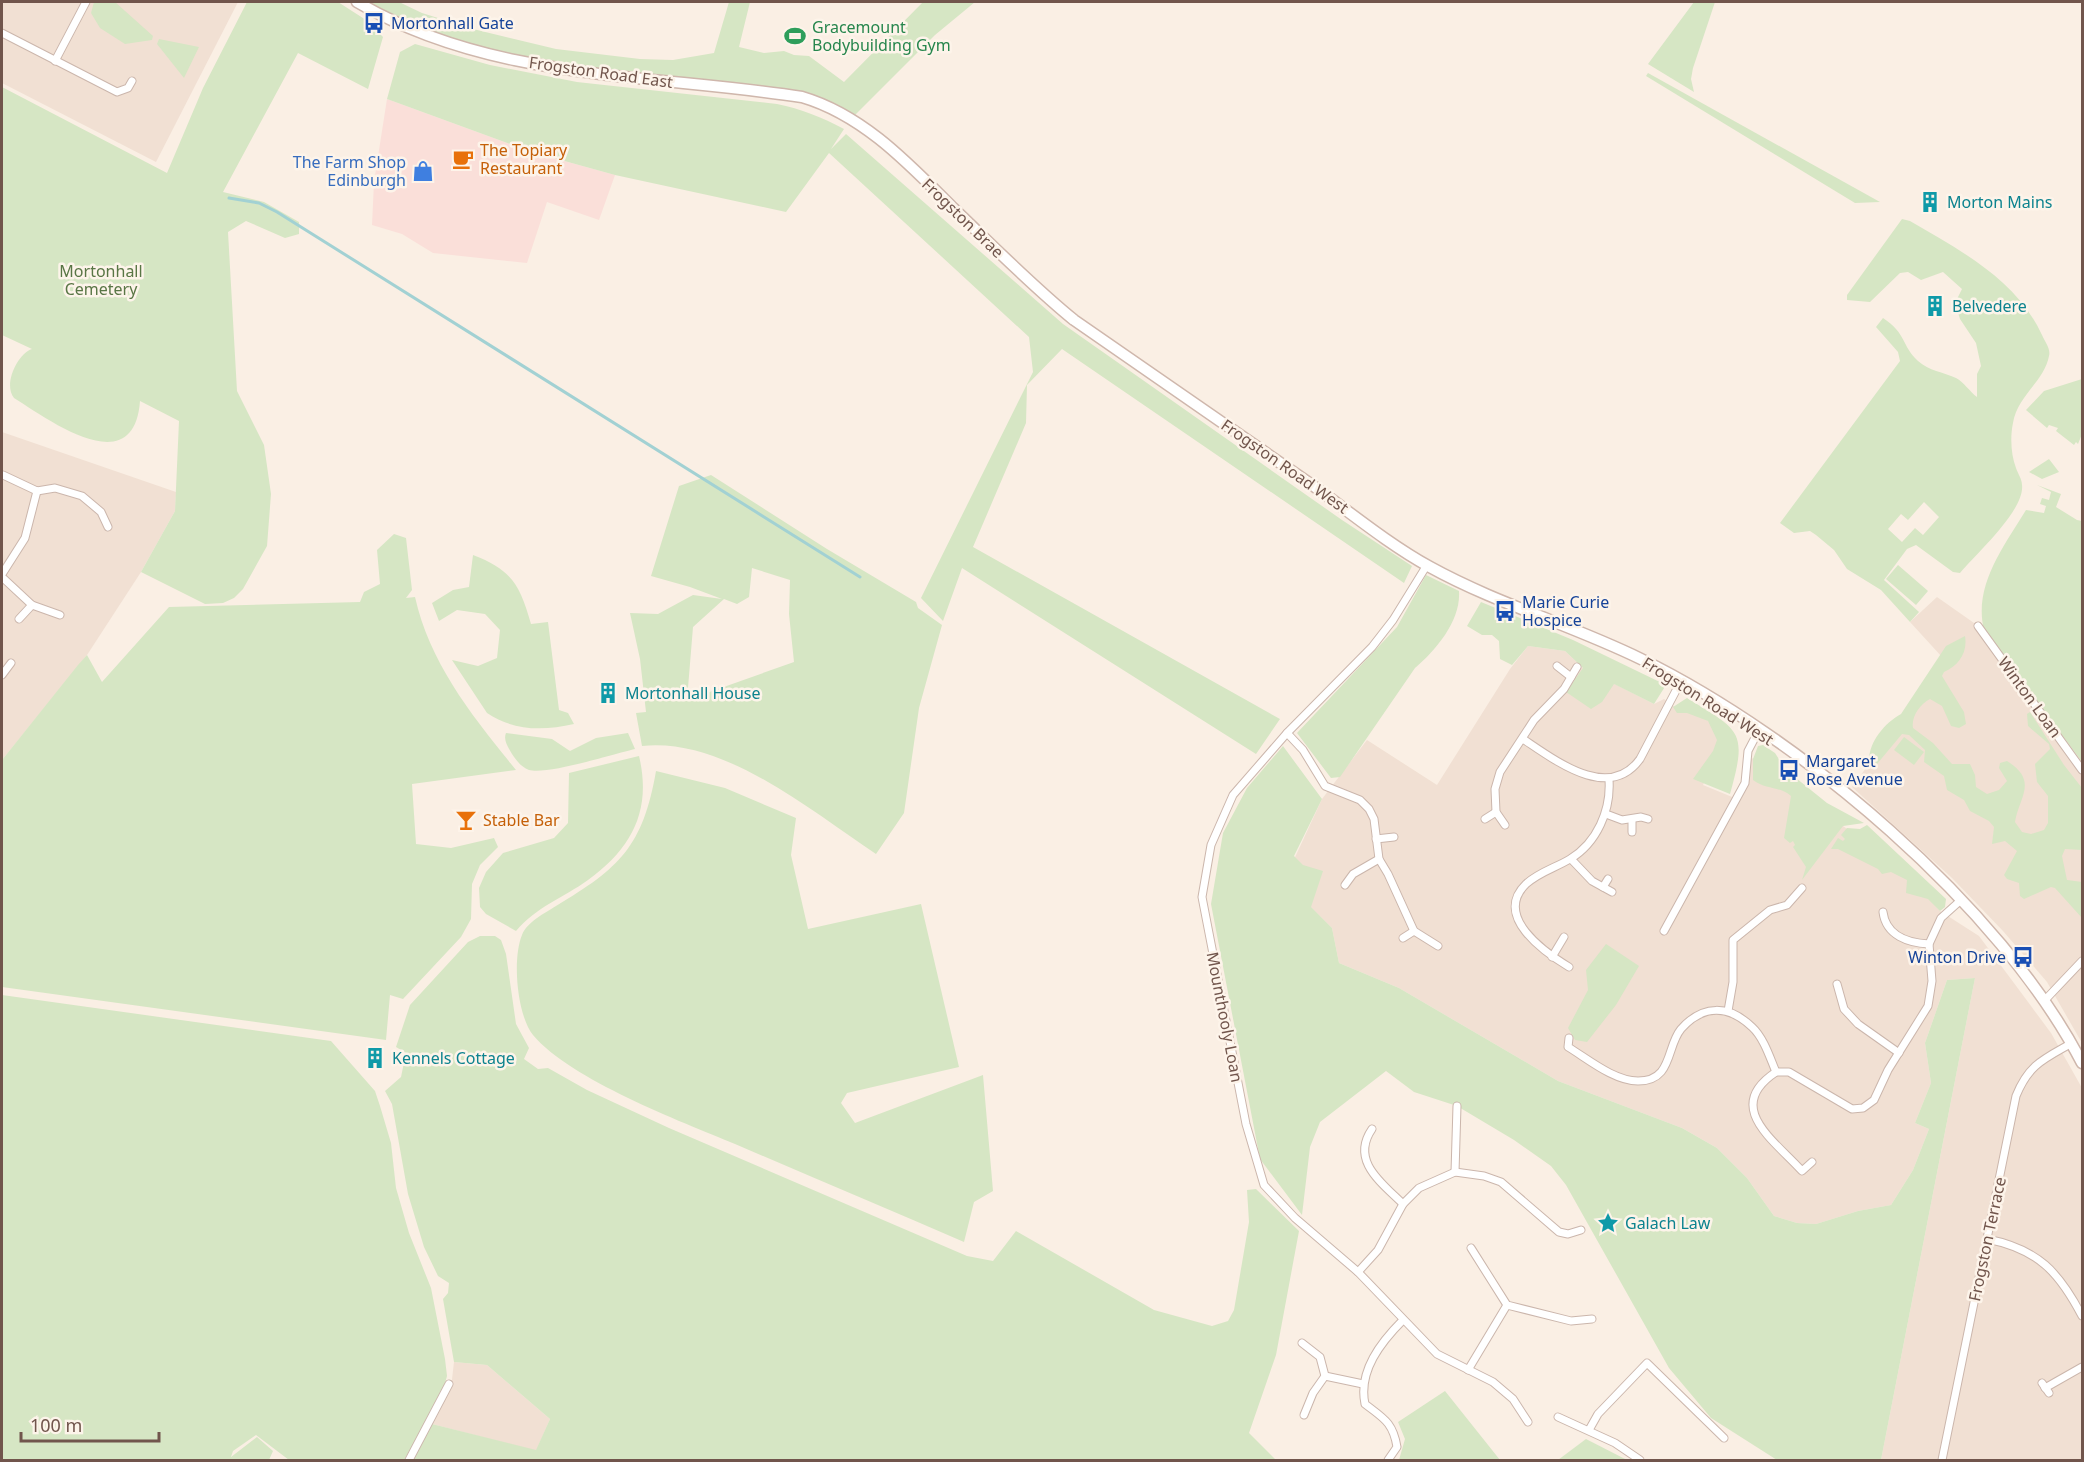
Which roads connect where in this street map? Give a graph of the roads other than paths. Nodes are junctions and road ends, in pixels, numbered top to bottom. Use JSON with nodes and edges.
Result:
{"nodes":[{"id":1,"x":86,"y":2,"type":"edge"},
{"id":2,"x":357,"y":2,"type":"edge"},
{"id":3,"x":2,"y":33,"type":"edge"},
{"id":4,"x":55,"y":61,"type":"junction"},
{"id":5,"x":132,"y":81,"type":"dead end"},
{"id":6,"x":851,"y":118,"type":"joint"},
{"id":7,"x":1074,"y":320,"type":"joint"},
{"id":8,"x":3,"y":475,"type":"dead end"},
{"id":9,"x":37,"y":491,"type":"junction"},
{"id":10,"x":108,"y":527,"type":"dead end"},
{"id":11,"x":1427,"y":565,"type":"junction"},
{"id":12,"x":2,"y":575,"type":"edge"},
{"id":13,"x":32,"y":605,"type":"junction"},
{"id":14,"x":60,"y":615,"type":"dead end"},
{"id":15,"x":19,"y":619,"type":"dead end"},
{"id":16,"x":1978,"y":626,"type":"dead end"},
{"id":17,"x":11,"y":663,"type":"dead end"},
{"id":18,"x":1557,"y":666,"type":"dead end"},
{"id":19,"x":1577,"y":667,"type":"dead end"},
{"id":20,"x":2,"y":675,"type":"edge"},
{"id":21,"x":1571,"y":677,"type":"junction"},
{"id":22,"x":1681,"y":681,"type":"junction"},
{"id":23,"x":1759,"y":730,"type":"junction"},
{"id":24,"x":1287,"y":733,"type":"junction"},
{"id":25,"x":1523,"y":739,"type":"junction"},
{"id":26,"x":2082,"y":770,"type":"edge"},
{"id":27,"x":1609,"y":780,"type":"junction"},
{"id":28,"x":1496,"y":812,"type":"junction"},
{"id":29,"x":1606,"y":814,"type":"junction"},
{"id":30,"x":1485,"y":819,"type":"dead end"},
{"id":31,"x":1648,"y":819,"type":"dead end"},
{"id":32,"x":1632,"y":820,"type":"junction"},
{"id":33,"x":1505,"y":825,"type":"dead end"},
{"id":34,"x":1632,"y":832,"type":"dead end"},
{"id":35,"x":1394,"y":837,"type":"dead end"},
{"id":36,"x":1376,"y":839,"type":"junction"},
{"id":37,"x":1379,"y":859,"type":"junction"},
{"id":38,"x":1571,"y":859,"type":"junction"},
{"id":39,"x":1608,"y":879,"type":"dead end"},
{"id":40,"x":1346,"y":885,"type":"dead end"},
{"id":41,"x":1603,"y":887,"type":"junction"},
{"id":42,"x":1802,"y":888,"type":"dead end"},
{"id":43,"x":1612,"y":892,"type":"dead end"},
{"id":44,"x":1961,"y":900,"type":"junction"},
{"id":45,"x":1883,"y":912,"type":"dead end"},
{"id":46,"x":1414,"y":931,"type":"junction"},
{"id":47,"x":1664,"y":931,"type":"dead end"},
{"id":48,"x":1564,"y":937,"type":"dead end"},
{"id":49,"x":1403,"y":938,"type":"dead end"},
{"id":50,"x":1929,"y":944,"type":"junction"},
{"id":51,"x":1438,"y":946,"type":"dead end"},
{"id":52,"x":1552,"y":957,"type":"junction"},
{"id":53,"x":2082,"y":961,"type":"edge"},
{"id":54,"x":1569,"y":967,"type":"dead end"},
{"id":55,"x":1837,"y":984,"type":"dead end"},
{"id":56,"x":2045,"y":1000,"type":"junction"},
{"id":57,"x":1728,"y":1011,"type":"junction"},
{"id":58,"x":1569,"y":1038,"type":"dead end"},
{"id":59,"x":2072,"y":1043,"type":"junction"},
{"id":60,"x":1899,"y":1053,"type":"junction"},
{"id":61,"x":2082,"y":1063,"type":"edge"},
{"id":62,"x":1776,"y":1072,"type":"junction"},
{"id":63,"x":1456,"y":1106,"type":"dead end"},
{"id":64,"x":1372,"y":1129,"type":"dead end"},
{"id":65,"x":1812,"y":1162,"type":"dead end"},
{"id":66,"x":1455,"y":1173,"type":"junction"},
{"id":67,"x":1403,"y":1204,"type":"junction"},
{"id":68,"x":1581,"y":1230,"type":"dead end"},
{"id":69,"x":1987,"y":1239,"type":"junction"},
{"id":70,"x":1471,"y":1248,"type":"dead end"},
{"id":71,"x":1358,"y":1272,"type":"junction"},
{"id":72,"x":1507,"y":1305,"type":"junction"},
{"id":73,"x":2082,"y":1316,"type":"edge"},
{"id":74,"x":1592,"y":1319,"type":"dead end"},
{"id":75,"x":1403,"y":1320,"type":"junction"},
{"id":76,"x":1302,"y":1343,"type":"dead end"},
{"id":77,"x":2082,"y":1367,"type":"edge"},
{"id":78,"x":1467,"y":1370,"type":"junction"},
{"id":79,"x":1325,"y":1376,"type":"junction"},
{"id":80,"x":449,"y":1384,"type":"dead end"},
{"id":81,"x":1363,"y":1384,"type":"junction"},
{"id":82,"x":2045,"y":1388,"type":"dead end"},
{"id":83,"x":1304,"y":1415,"type":"dead end"},
{"id":84,"x":1558,"y":1417,"type":"dead end"},
{"id":85,"x":1527,"y":1422,"type":"dead end"},
{"id":86,"x":1589,"y":1430,"type":"junction"},
{"id":87,"x":1724,"y":1438,"type":"dead end"},
{"id":88,"x":409,"y":1461,"type":"edge"},
{"id":89,"x":1388,"y":1461,"type":"edge"},
{"id":90,"x":1640,"y":1461,"type":"edge"},
{"id":91,"x":1942,"y":1461,"type":"edge"}],
"edges":[{"from":1,"to":4,"type":"street"},
{"from":2,"to":6,"type":"main road","name":"Frogston Road East"},
{"from":3,"to":4,"type":"street"},
{"from":4,"to":5,"type":"street"},
{"from":6,"to":7,"type":"main road","name":"Frogston Brae"},
{"from":7,"to":11,"type":"main road","name":"Frogston Road West"},
{"from":8,"to":9,"type":"street"},
{"from":9,"to":10,"type":"street"},
{"from":9,"to":12,"type":"street"},
{"from":11,"to":22,"type":"main road","name":"Frogston Road West"},
{"from":11,"to":24,"type":"street","name":"Mounthooly Loan"},
{"from":12,"to":13,"type":"street"},
{"from":13,"to":14,"type":"street"},
{"from":13,"to":15,"type":"street"},
{"from":16,"to":26,"type":"street","name":"Winton Loan"},
{"from":17,"to":20,"type":"street"},
{"from":18,"to":21,"type":"street"},
{"from":19,"to":21,"type":"street"},
{"from":21,"to":25,"type":"street"},
{"from":22,"to":23,"type":"main road","name":"Frogston Road West"},
{"from":22,"to":27,"type":"street"},
{"from":23,"to":44,"type":"main road","name":"Frogston Road West"},
{"from":23,"to":47,"type":"street"},
{"from":24,"to":36,"type":"street"},
{"from":24,"to":71,"type":"street","name":"Mounthooly Loan"},
{"from":25,"to":27,"type":"street"},
{"from":25,"to":28,"type":"street"},
{"from":27,"to":29,"type":"street"},
{"from":28,"to":30,"type":"street"},
{"from":28,"to":33,"type":"street"},
{"from":29,"to":32,"type":"street"},
{"from":29,"to":38,"type":"street"},
{"from":31,"to":32,"type":"street"},
{"from":32,"to":34,"type":"street"},
{"from":35,"to":36,"type":"street"},
{"from":36,"to":37,"type":"street"},
{"from":37,"to":40,"type":"street"},
{"from":37,"to":46,"type":"street"},
{"from":38,"to":41,"type":"street"},
{"from":38,"to":52,"type":"street"},
{"from":39,"to":41,"type":"street"},
{"from":41,"to":43,"type":"street"},
{"from":42,"to":57,"type":"street"},
{"from":44,"to":50,"type":"street"},
{"from":44,"to":56,"type":"main road","name":"Frogston Road West"},
{"from":45,"to":50,"type":"street"},
{"from":46,"to":49,"type":"street"},
{"from":46,"to":51,"type":"street"},
{"from":48,"to":52,"type":"street"},
{"from":50,"to":60,"type":"street"},
{"from":52,"to":54,"type":"street"},
{"from":53,"to":56,"type":"street"},
{"from":55,"to":60,"type":"street"},
{"from":56,"to":59,"type":"main road","name":"Frogston Road West"},
{"from":57,"to":58,"type":"street"},
{"from":57,"to":62,"type":"street"},
{"from":59,"to":61,"type":"main road","name":"Frogston Road West"},
{"from":59,"to":69,"type":"street","name":"Frogston Terrace"},
{"from":60,"to":62,"type":"street"},
{"from":62,"to":65,"type":"street"},
{"from":63,"to":66,"type":"street"},
{"from":64,"to":67,"type":"street"},
{"from":66,"to":67,"type":"street"},
{"from":66,"to":68,"type":"street"},
{"from":67,"to":71,"type":"street"},
{"from":69,"to":73,"type":"street"},
{"from":69,"to":91,"type":"street","name":"Frogston Terrace"},
{"from":70,"to":72,"type":"street"},
{"from":71,"to":75,"type":"street","name":"Mounthooly Loan"},
{"from":72,"to":74,"type":"street"},
{"from":72,"to":78,"type":"street"},
{"from":75,"to":78,"type":"street","name":"Mounthooly Loan"},
{"from":75,"to":81,"type":"street"},
{"from":76,"to":79,"type":"street"},
{"from":77,"to":82,"type":"street"},
{"from":78,"to":85,"type":"street","name":"Mounthooly Loan"},
{"from":79,"to":81,"type":"street"},
{"from":79,"to":83,"type":"street"},
{"from":80,"to":88,"type":"street"},
{"from":81,"to":89,"type":"street"},
{"from":84,"to":86,"type":"street"},
{"from":86,"to":87,"type":"street"},
{"from":86,"to":90,"type":"street"}]}
